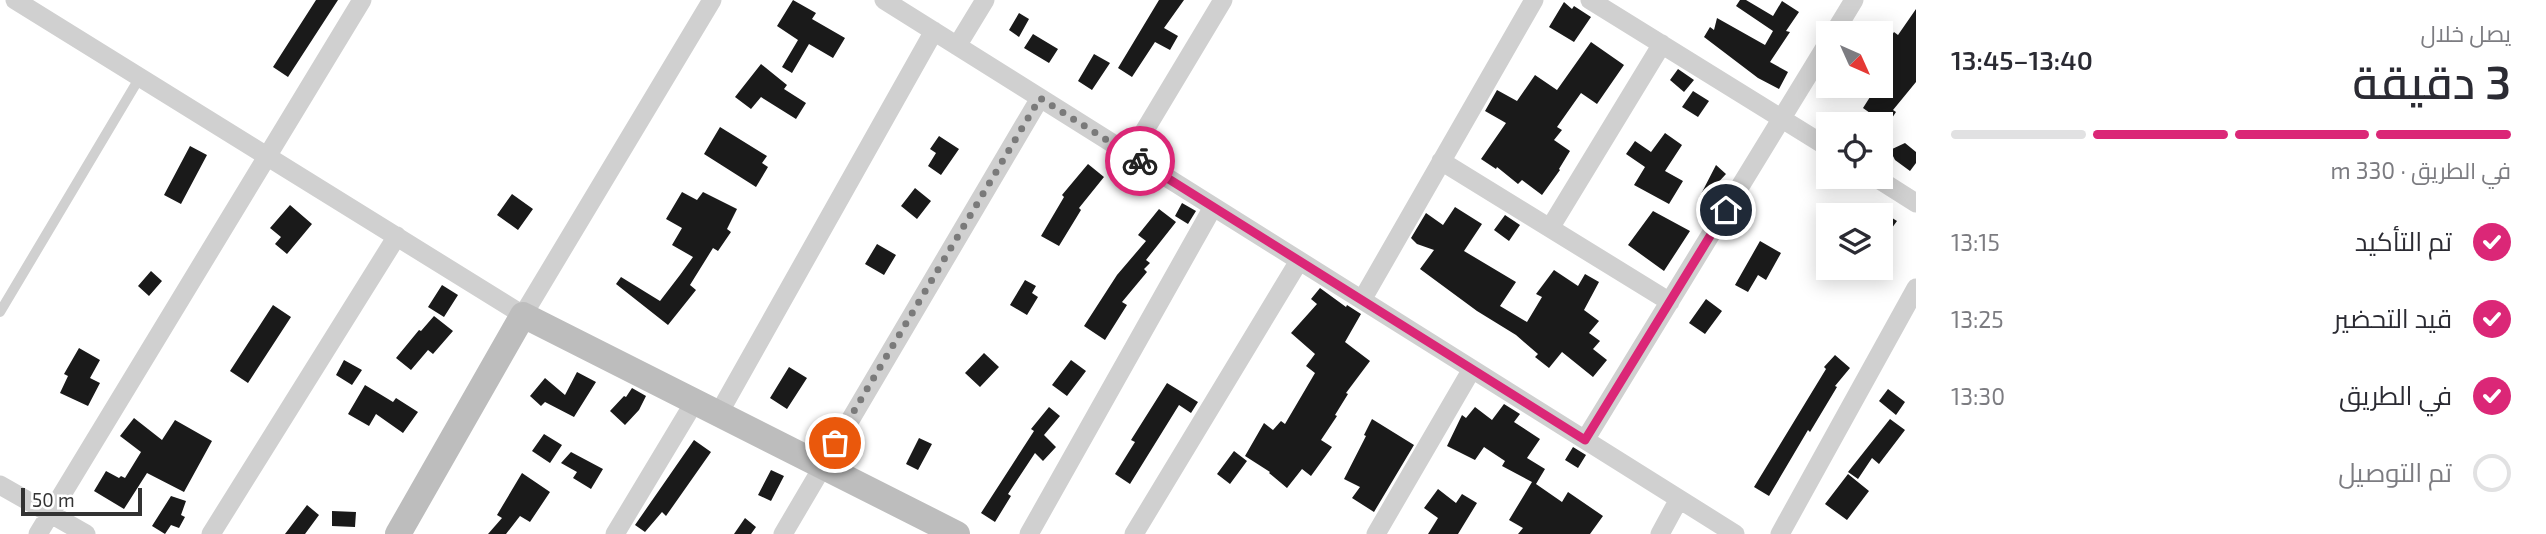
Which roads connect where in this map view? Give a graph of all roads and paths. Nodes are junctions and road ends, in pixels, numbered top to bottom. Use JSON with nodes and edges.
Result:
{"nodes":[{"id":1,"x":15,"y":0,"type":"edge"},
{"id":2,"x":362,"y":0,"type":"edge"},
{"id":3,"x":712,"y":0,"type":"edge"},
{"id":4,"x":884,"y":0,"type":"edge"},
{"id":5,"x":985,"y":0,"type":"edge"},
{"id":6,"x":1223,"y":0,"type":"edge"},
{"id":7,"x":1534,"y":0,"type":"edge"},
{"id":8,"x":1590,"y":0,"type":"edge"},
{"id":9,"x":1854,"y":0,"type":"edge"},
{"id":10,"x":1841,"y":21,"type":"edge"},
{"id":11,"x":934,"y":32,"type":"junction"},
{"id":12,"x":1662,"y":44,"type":"junction"},
{"id":13,"x":957,"y":46,"type":"junction"},
{"id":14,"x":1816,"y":63,"type":"edge"},
{"id":15,"x":139,"y":77,"type":"junction"},
{"id":16,"x":1040,"y":98,"type":"junction"},
{"id":17,"x":1782,"y":119,"type":"junction"},
{"id":18,"x":1816,"y":140,"type":"edge"},
{"id":19,"x":266,"y":155,"type":"junction"},
{"id":20,"x":1130,"y":155,"type":"junction"},
{"id":21,"x":1441,"y":161,"type":"junction"},
{"id":22,"x":1893,"y":189,"type":"edge"},
{"id":23,"x":1916,"y":203,"type":"edge"},
{"id":24,"x":1213,"y":207,"type":"junction"},
{"id":25,"x":1550,"y":228,"type":"junction"},
{"id":26,"x":397,"y":236,"type":"junction"},
{"id":27,"x":1299,"y":261,"type":"junction"},
{"id":28,"x":1916,"y":288,"type":"edge"},
{"id":29,"x":1362,"y":300,"type":"junction"},
{"id":30,"x":1670,"y":302,"type":"junction"},
{"id":31,"x":0,"y":312,"type":"edge"},
{"id":32,"x":523,"y":314,"type":"junction"},
{"id":33,"x":1472,"y":369,"type":"junction"},
{"id":34,"x":695,"y":401,"type":"junction"},
{"id":35,"x":719,"y":413,"type":"junction"},
{"id":36,"x":1585,"y":440,"type":"junction"},
{"id":37,"x":822,"y":466,"type":"junction"},
{"id":38,"x":0,"y":485,"type":"edge"},
{"id":39,"x":1679,"y":499,"type":"junction"},
{"id":40,"x":50,"y":514,"type":"junction"},
{"id":41,"x":406,"y":531,"type":"edge"},
{"id":42,"x":38,"y":534,"type":"edge"},
{"id":43,"x":86,"y":534,"type":"edge"},
{"id":44,"x":211,"y":534,"type":"edge"},
{"id":45,"x":615,"y":534,"type":"edge"},
{"id":46,"x":783,"y":534,"type":"edge"},
{"id":47,"x":957,"y":534,"type":"edge"},
{"id":48,"x":1030,"y":534,"type":"edge"},
{"id":49,"x":1134,"y":534,"type":"edge"},
{"id":50,"x":1376,"y":534,"type":"edge"},
{"id":51,"x":1660,"y":534,"type":"edge"},
{"id":52,"x":1735,"y":534,"type":"edge"},
{"id":53,"x":1780,"y":534,"type":"edge"}],
"edges":[{"from":1,"to":15,"type":"street"},
{"from":2,"to":19,"type":"street"},
{"from":3,"to":32,"type":"street"},
{"from":4,"to":11,"type":"street"},
{"from":5,"to":13,"type":"street"},
{"from":6,"to":20,"type":"street"},
{"from":7,"to":21,"type":"street"},
{"from":8,"to":12,"type":"street"},
{"from":9,"to":10,"type":"street"},
{"from":11,"to":13,"type":"street"},
{"from":11,"to":35,"type":"street"},
{"from":12,"to":17,"type":"street"},
{"from":12,"to":25,"type":"street"},
{"from":13,"to":16,"type":"street"},
{"from":14,"to":17,"type":"street"},
{"from":15,"to":19,"type":"street"},
{"from":15,"to":31,"type":"lane"},
{"from":16,"to":20,"type":"street"},
{"from":16,"to":37,"type":"street"},
{"from":17,"to":18,"type":"street"},
{"from":17,"to":30,"type":"street"},
{"from":19,"to":26,"type":"street"},
{"from":19,"to":40,"type":"street"},
{"from":20,"to":24,"type":"street"},
{"from":21,"to":25,"type":"street"},
{"from":21,"to":29,"type":"street"},
{"from":22,"to":23,"type":"street"},
{"from":24,"to":27,"type":"street"},
{"from":24,"to":48,"type":"street"},
{"from":25,"to":30,"type":"street"},
{"from":26,"to":32,"type":"street"},
{"from":26,"to":44,"type":"street"},
{"from":27,"to":29,"type":"street"},
{"from":27,"to":49,"type":"street"},
{"from":28,"to":53,"type":"street"},
{"from":29,"to":33,"type":"street"},
{"from":30,"to":36,"type":"street"},
{"from":32,"to":34,"type":"main road"},
{"from":32,"to":41,"type":"main road"},
{"from":33,"to":36,"type":"street"},
{"from":33,"to":50,"type":"street"},
{"from":34,"to":35,"type":"main road"},
{"from":34,"to":45,"type":"street"},
{"from":35,"to":37,"type":"main road"},
{"from":36,"to":39,"type":"street"},
{"from":37,"to":46,"type":"street"},
{"from":37,"to":47,"type":"main road"},
{"from":38,"to":40,"type":"street"},
{"from":39,"to":51,"type":"street"},
{"from":39,"to":52,"type":"street"},
{"from":40,"to":42,"type":"street"},
{"from":40,"to":43,"type":"street"}]}
